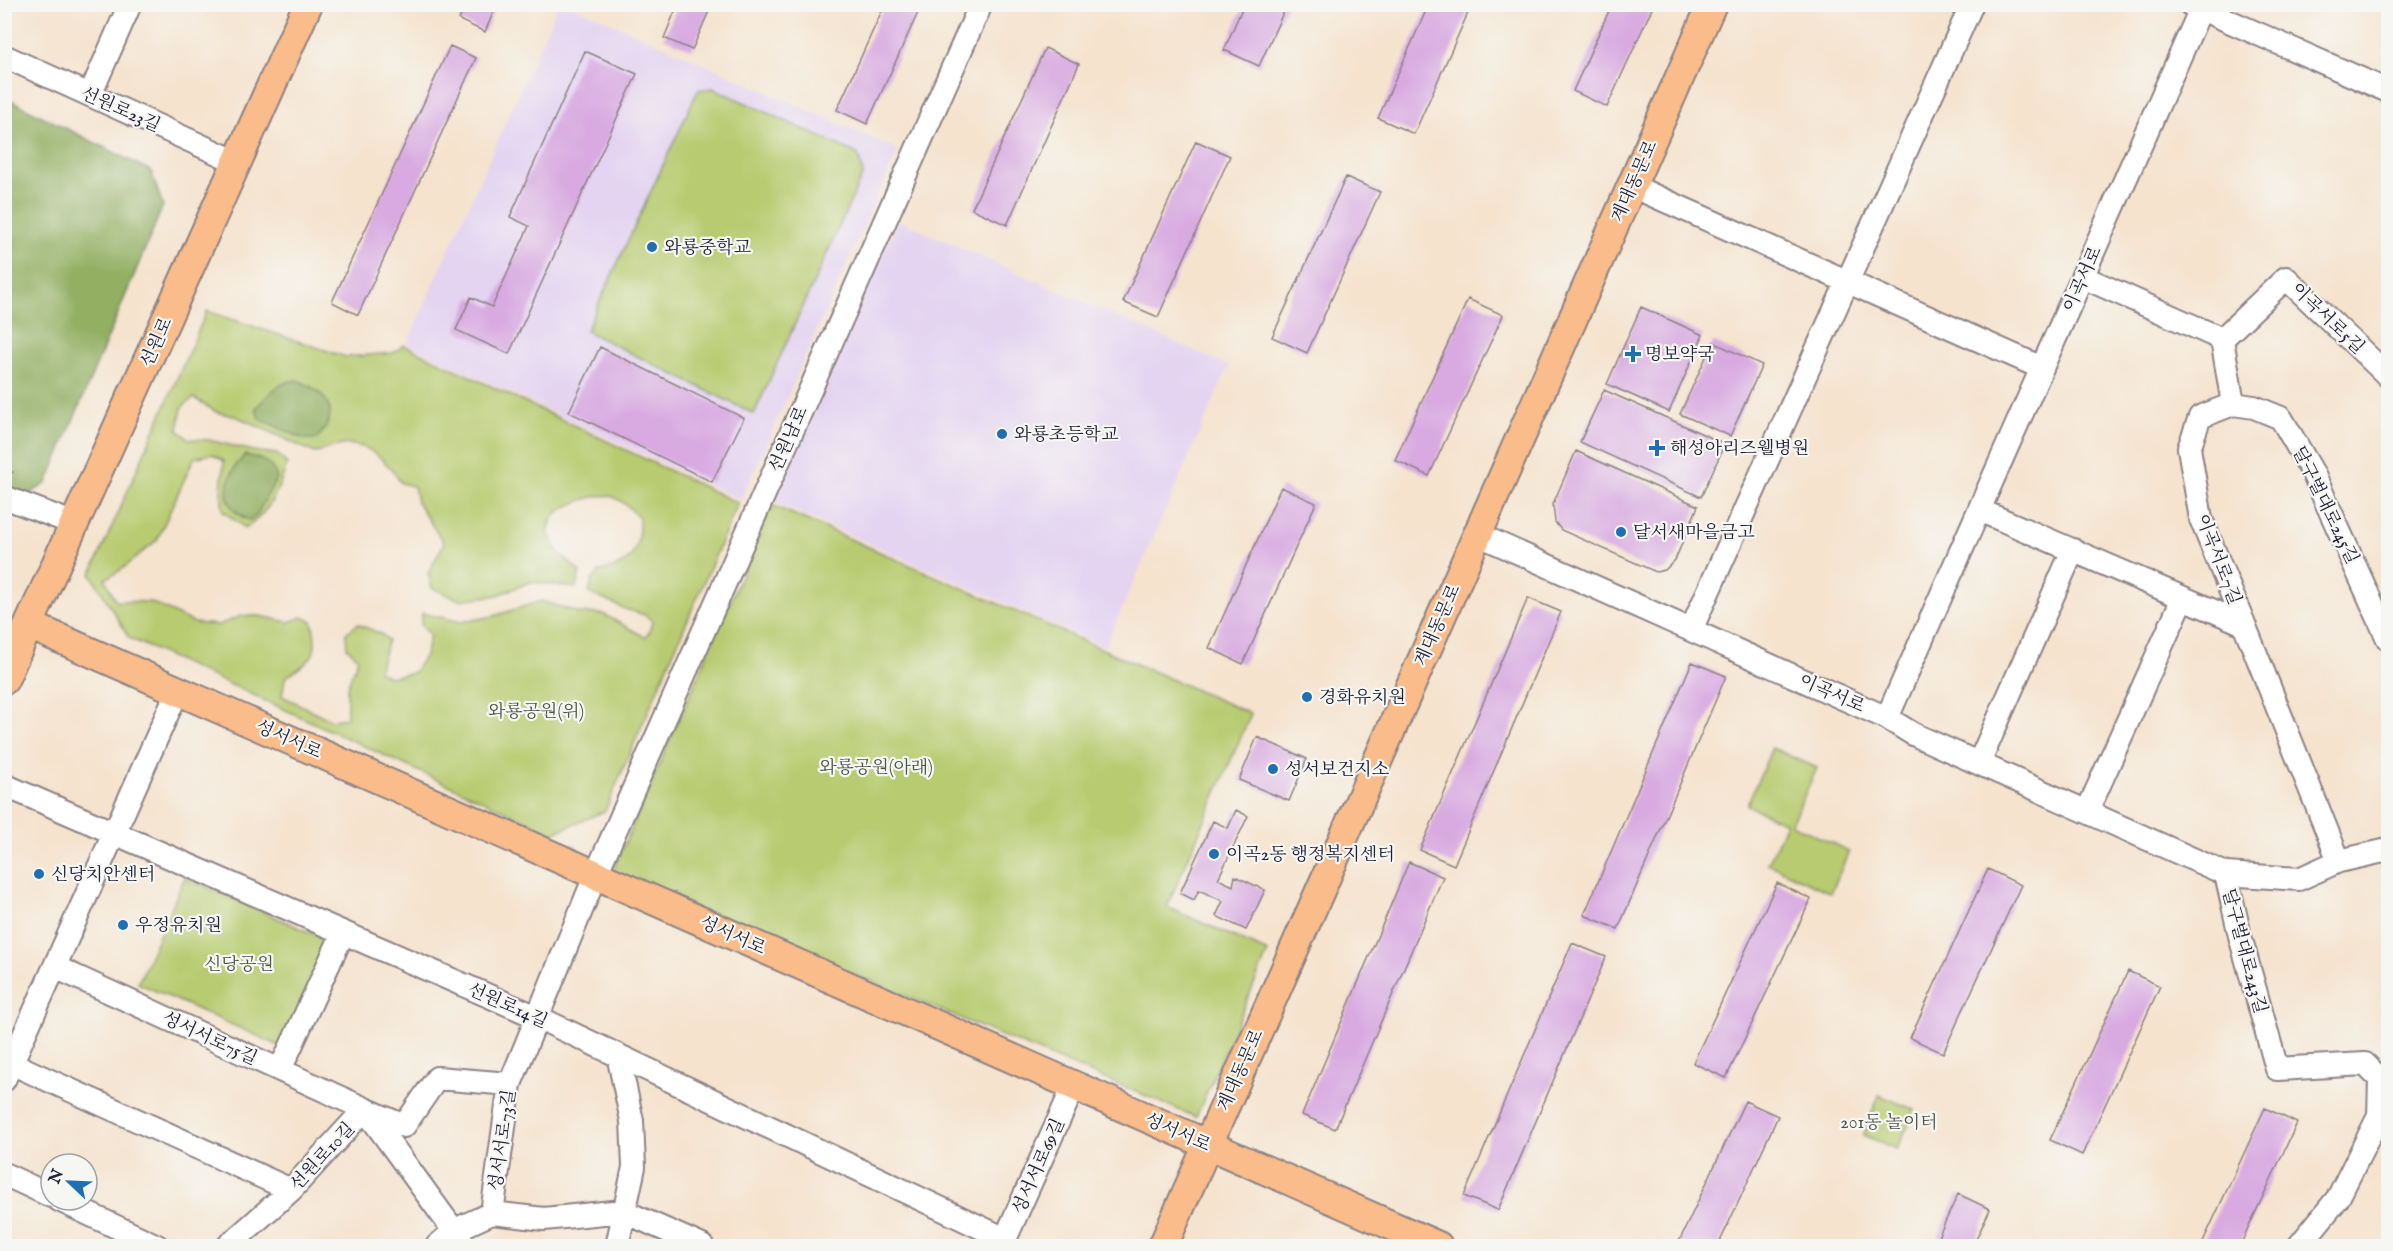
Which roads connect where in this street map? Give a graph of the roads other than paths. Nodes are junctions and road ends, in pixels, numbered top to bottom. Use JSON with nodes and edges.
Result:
{"nodes":[{"id":1,"x":130,"y":4,"type":"edge"},
{"id":2,"x":308,"y":4,"type":"edge"},
{"id":3,"x":981,"y":4,"type":"edge"},
{"id":4,"x":1712,"y":4,"type":"edge"},
{"id":5,"x":1972,"y":4,"type":"edge"},
{"id":6,"x":2198,"y":6,"type":"edge"},
{"id":7,"x":4,"y":56,"type":"edge"},
{"id":8,"x":2388,"y":91,"type":"edge"},
{"id":9,"x":90,"y":95,"type":"junction"},
{"id":10,"x":237,"y":162,"type":"junction"},
{"id":11,"x":1632,"y":186,"type":"junction"},
{"id":12,"x":2082,"y":277,"type":"junction"},
{"id":13,"x":1847,"y":282,"type":"junction"},
{"id":14,"x":2222,"y":339,"type":"junction"},
{"id":15,"x":2042,"y":368,"type":"junction"},
{"id":16,"x":2388,"y":375,"type":"edge"},
{"id":17,"x":2233,"y":404,"type":"junction"},
{"id":18,"x":4,"y":497,"type":"edge"},
{"id":19,"x":1979,"y":510,"type":"junction"},
{"id":20,"x":75,"y":524,"type":"junction"},
{"id":21,"x":1478,"y":534,"type":"junction"},
{"id":22,"x":2073,"y":550,"type":"junction"},
{"id":23,"x":2183,"y":598,"type":"junction"},
{"id":24,"x":2244,"y":624,"type":"junction"},
{"id":25,"x":29,"y":625,"type":"junction"},
{"id":26,"x":1691,"y":630,"type":"junction"},
{"id":27,"x":2388,"y":639,"type":"edge"},
{"id":28,"x":4,"y":680,"type":"edge"},
{"id":29,"x":178,"y":690,"type":"junction"},
{"id":30,"x":1887,"y":718,"type":"junction"},
{"id":31,"x":1979,"y":763,"type":"junction"},
{"id":32,"x":4,"y":785,"type":"edge"},
{"id":33,"x":2087,"y":812,"type":"junction"},
{"id":34,"x":114,"y":833,"type":"junction"},
{"id":35,"x":2388,"y":850,"type":"edge"},
{"id":36,"x":2339,"y":861,"type":"junction"},
{"id":37,"x":596,"y":874,"type":"junction"},
{"id":38,"x":2226,"y":874,"type":"junction"},
{"id":39,"x":343,"y":933,"type":"junction"},
{"id":40,"x":55,"y":967,"type":"junction"},
{"id":41,"x":537,"y":1017,"type":"junction"},
{"id":42,"x":618,"y":1055,"type":"junction"},
{"id":43,"x":7,"y":1068,"type":"edge"},
{"id":44,"x":280,"y":1070,"type":"junction"},
{"id":45,"x":510,"y":1084,"type":"junction"},
{"id":46,"x":1074,"y":1086,"type":"junction"},
{"id":47,"x":365,"y":1109,"type":"junction"},
{"id":48,"x":1207,"y":1145,"type":"junction"},
{"id":49,"x":4,"y":1174,"type":"edge"},
{"id":50,"x":39,"y":1190,"type":"edge"},
{"id":51,"x":291,"y":1190,"type":"junction"},
{"id":52,"x":623,"y":1211,"type":"junction"},
{"id":53,"x":85,"y":1212,"type":"edge"},
{"id":54,"x":492,"y":1214,"type":"junction"},
{"id":55,"x":460,"y":1238,"type":"edge"},
{"id":56,"x":1004,"y":1243,"type":"edge"},
{"id":57,"x":157,"y":1246,"type":"edge"},
{"id":58,"x":228,"y":1246,"type":"edge"},
{"id":59,"x":437,"y":1246,"type":"edge"},
{"id":60,"x":617,"y":1246,"type":"edge"},
{"id":61,"x":702,"y":1246,"type":"edge"},
{"id":62,"x":1163,"y":1246,"type":"edge"},
{"id":63,"x":1438,"y":1246,"type":"edge"},
{"id":64,"x":2299,"y":1246,"type":"edge"}],
"edges":[{"from":1,"to":9,"type":"street"},
{"from":2,"to":10,"type":"main road","name":"선원로"},
{"from":3,"to":37,"type":"street","name":"선원남로"},
{"from":4,"to":11,"type":"main road","name":"계대동문로"},
{"from":5,"to":13,"type":"street"},
{"from":6,"to":8,"type":"street"},
{"from":6,"to":12,"type":"street","name":"이곡서로"},
{"from":7,"to":9,"type":"street","name":"선원로23길"},
{"from":9,"to":10,"type":"street","name":"선원로23길"},
{"from":10,"to":20,"type":"main road","name":"선원로"},
{"from":11,"to":13,"type":"street"},
{"from":11,"to":21,"type":"main road","name":"계대동문로"},
{"from":12,"to":14,"type":"street"},
{"from":12,"to":15,"type":"street","name":"이곡서로"},
{"from":13,"to":15,"type":"street"},
{"from":13,"to":26,"type":"street"},
{"from":14,"to":16,"type":"street","name":"이곡서로5길"},
{"from":14,"to":17,"type":"street"},
{"from":15,"to":19,"type":"street","name":"이곡서로"},
{"from":17,"to":24,"type":"street","name":"이곡서로7길"},
{"from":17,"to":27,"type":"street","name":"달구벌대로245길"},
{"from":18,"to":20,"type":"street"},
{"from":19,"to":22,"type":"street","name":"이곡서로7길"},
{"from":19,"to":30,"type":"street","name":"이곡서로"},
{"from":20,"to":25,"type":"main road","name":"선원로"},
{"from":21,"to":26,"type":"street","name":"이곡서로"},
{"from":21,"to":48,"type":"main road","name":"계대동문로"},
{"from":22,"to":23,"type":"street","name":"이곡서로7길"},
{"from":22,"to":31,"type":"street"},
{"from":23,"to":24,"type":"street","name":"이곡서로7길"},
{"from":23,"to":33,"type":"street"},
{"from":24,"to":36,"type":"street","name":"이곡서로7길"},
{"from":25,"to":28,"type":"main road","name":"선원로"},
{"from":25,"to":29,"type":"main road","name":"성서서로"},
{"from":26,"to":30,"type":"street","name":"이곡서로"},
{"from":29,"to":34,"type":"street"},
{"from":29,"to":37,"type":"main road","name":"성서서로"},
{"from":30,"to":31,"type":"street","name":"달구벌대로243길"},
{"from":31,"to":33,"type":"street","name":"달구벌대로243길"},
{"from":32,"to":34,"type":"street","name":"선원로14길"},
{"from":33,"to":38,"type":"street","name":"달구벌대로243길"},
{"from":34,"to":39,"type":"street","name":"선원로14길"},
{"from":34,"to":40,"type":"street"},
{"from":35,"to":36,"type":"street"},
{"from":36,"to":38,"type":"street"},
{"from":37,"to":41,"type":"street","name":"성서서로73길"},
{"from":37,"to":46,"type":"main road","name":"성서서로"},
{"from":38,"to":64,"type":"street","name":"달구벌대로243길"},
{"from":39,"to":41,"type":"street","name":"선원로14길"},
{"from":39,"to":44,"type":"street"},
{"from":40,"to":43,"type":"street"},
{"from":40,"to":44,"type":"street","name":"성서서로75길"},
{"from":41,"to":42,"type":"street","name":"선원로14길"},
{"from":41,"to":45,"type":"street","name":"성서서로73길"},
{"from":42,"to":52,"type":"street"},
{"from":42,"to":56,"type":"street","name":"선원로14길"},
{"from":43,"to":51,"type":"street"},
{"from":44,"to":47,"type":"street","name":"성서서로75길"},
{"from":45,"to":47,"type":"street","name":"선원로10길"},
{"from":45,"to":54,"type":"street","name":"성서서로73길"},
{"from":46,"to":48,"type":"main road","name":"성서서로"},
{"from":46,"to":56,"type":"street","name":"성서서로69길"},
{"from":47,"to":51,"type":"street","name":"선원로10길"},
{"from":47,"to":55,"type":"street"},
{"from":48,"to":62,"type":"main road","name":"계대동문로"},
{"from":48,"to":63,"type":"main road","name":"성서서로"},
{"from":49,"to":50,"type":"street"},
{"from":51,"to":58,"type":"street","name":"선원로10길"},
{"from":52,"to":54,"type":"street"},
{"from":52,"to":60,"type":"street"},
{"from":52,"to":61,"type":"street"},
{"from":53,"to":57,"type":"street"},
{"from":54,"to":55,"type":"street","name":"성서서로73길"},
{"from":55,"to":59,"type":"street","name":"성서서로73길"}]}
